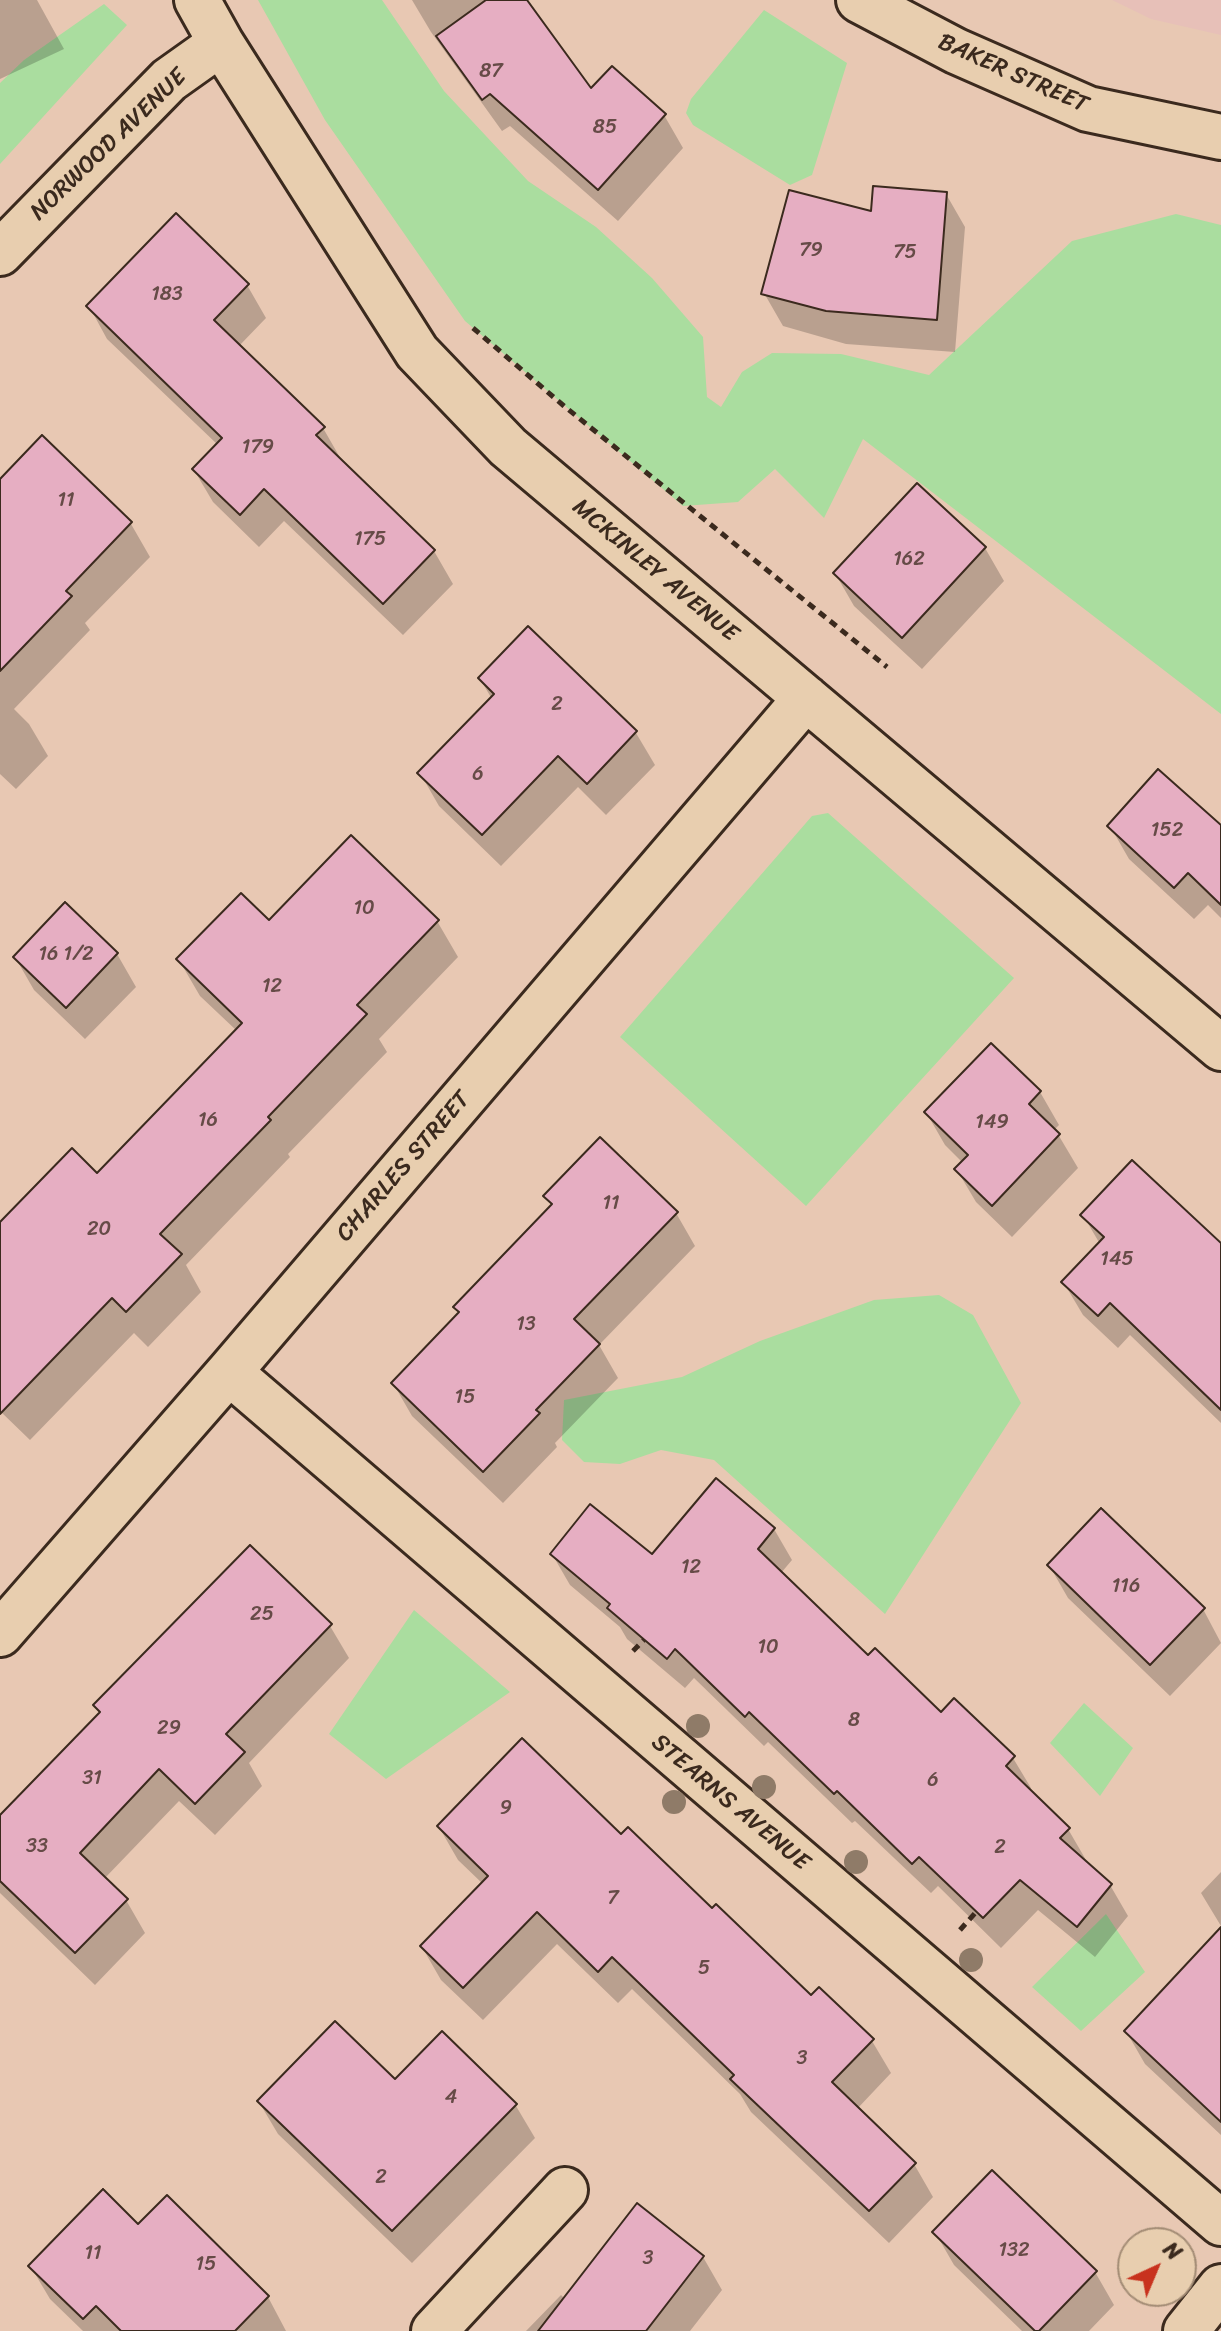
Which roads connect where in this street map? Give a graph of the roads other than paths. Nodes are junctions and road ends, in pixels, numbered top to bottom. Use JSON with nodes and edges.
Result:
{"nodes":[{"id":1,"x":197,"y":0,"type":"edge"},
{"id":2,"x":859,"y":0,"type":"edge"},
{"id":3,"x":221,"y":43,"type":"junction"},
{"id":4,"x":1221,"y":137,"type":"edge"},
{"id":5,"x":0,"y":253,"type":"edge"},
{"id":6,"x":806,"y":698,"type":"junction"},
{"id":7,"x":1221,"y":1048,"type":"edge"},
{"id":8,"x":229,"y":1372,"type":"junction"},
{"id":9,"x":0,"y":1634,"type":"edge"},
{"id":10,"x":565,"y":2190,"type":"dead end"},
{"id":11,"x":1221,"y":2223,"type":"edge"},
{"id":12,"x":1221,"y":2287,"type":"edge"},
{"id":13,"x":434,"y":2331,"type":"edge"},
{"id":14,"x":1186,"y":2331,"type":"edge"}],
"edges":[{"from":1,"to":3,"type":"street","name":"MCKINLEY AVENUE"},
{"from":2,"to":4,"type":"street","name":"BAKER STREET"},
{"from":3,"to":5,"type":"street","name":"NORWOOD AVENUE"},
{"from":3,"to":6,"type":"street","name":"MCKINLEY AVENUE"},
{"from":6,"to":7,"type":"street","name":"MCKINLEY AVENUE"},
{"from":6,"to":8,"type":"street","name":"CHARLES STREET"},
{"from":8,"to":9,"type":"street","name":"CHARLES STREET"},
{"from":8,"to":11,"type":"street","name":"STEARNS AVENUE"},
{"from":10,"to":13,"type":"street"},
{"from":12,"to":14,"type":"street"}]}
